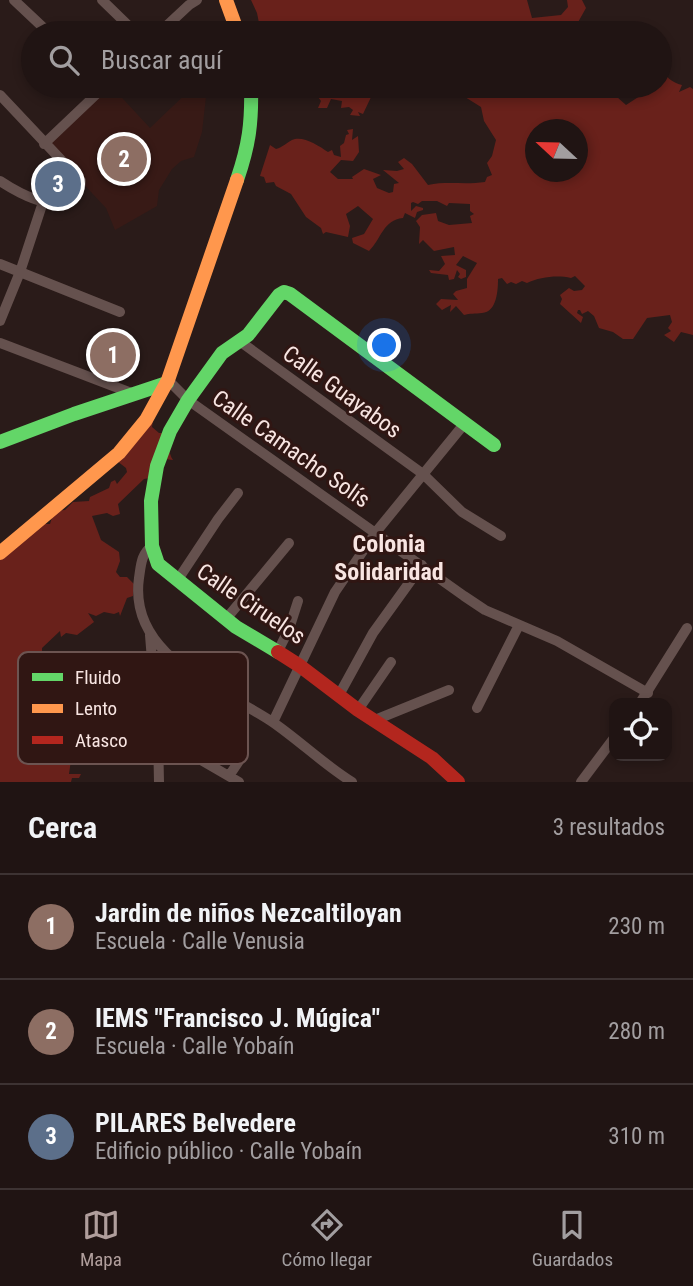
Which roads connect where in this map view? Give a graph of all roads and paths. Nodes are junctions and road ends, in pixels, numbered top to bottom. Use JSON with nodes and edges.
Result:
{"nodes":[{"id":1,"x":102,"y":0,"type":"edge"},
{"id":2,"x":226,"y":0,"type":"edge"},
{"id":3,"x":18,"y":1,"type":"edge"},
{"id":4,"x":190,"y":2,"type":"edge"},
{"id":5,"x":37,"y":21,"type":"edge"},
{"id":6,"x":124,"y":21,"type":"edge"},
{"id":7,"x":171,"y":21,"type":"edge"},
{"id":8,"x":234,"y":21,"type":"edge"},
{"id":9,"x":0,"y":95,"type":"edge"},
{"id":10,"x":91,"y":98,"type":"edge"},
{"id":11,"x":251,"y":98,"type":"edge"},
{"id":12,"x":44,"y":144,"type":"junction"},
{"id":13,"x":0,"y":181,"type":"edge"},
{"id":14,"x":43,"y":202,"type":"junction"},
{"id":15,"x":0,"y":264,"type":"edge"},
{"id":16,"x":20,"y":272,"type":"junction"},
{"id":17,"x":120,"y":312,"type":"dead end"},
{"id":18,"x":0,"y":321,"type":"edge"},
{"id":19,"x":239,"y":340,"type":"junction"},
{"id":20,"x":0,"y":343,"type":"edge"},
{"id":21,"x":167,"y":382,"type":"junction"},
{"id":22,"x":135,"y":394,"type":"junction"},
{"id":23,"x":188,"y":400,"type":"junction"},
{"id":24,"x":466,"y":423,"type":"junction"},
{"id":25,"x":4,"y":438,"type":"edge"},
{"id":26,"x":494,"y":445,"type":"dead end"},
{"id":27,"x":423,"y":474,"type":"junction"},
{"id":28,"x":239,"y":493,"type":"dead end"},
{"id":29,"x":376,"y":533,"type":"junction"},
{"id":30,"x":502,"y":536,"type":"dead end"},
{"id":31,"x":289,"y":543,"type":"dead end"},
{"id":32,"x":152,"y":546,"type":"junction"},
{"id":33,"x":0,"y":552,"type":"edge"},
{"id":34,"x":422,"y":565,"type":"junction"},
{"id":35,"x":177,"y":581,"type":"junction"},
{"id":36,"x":298,"y":601,"type":"dead end"},
{"id":37,"x":226,"y":618,"type":"junction"},
{"id":38,"x":519,"y":625,"type":"junction"},
{"id":39,"x":687,"y":628,"type":"dead end"},
{"id":40,"x":150,"y":635,"type":"junction"},
{"id":41,"x":278,"y":651,"type":"junction"},
{"id":42,"x":151,"y":652,"type":"edge"},
{"id":43,"x":165,"y":652,"type":"edge"},
{"id":44,"x":391,"y":662,"type":"dead end"},
{"id":45,"x":300,"y":666,"type":"junction"},
{"id":46,"x":449,"y":690,"type":"dead end"},
{"id":47,"x":648,"y":693,"type":"junction"},
{"id":48,"x":339,"y":695,"type":"junction"},
{"id":49,"x":644,"y":698,"type":"edge"},
{"id":50,"x":248,"y":707,"type":"edge"},
{"id":51,"x":477,"y":708,"type":"dead end"},
{"id":52,"x":358,"y":710,"type":"junction"},
{"id":53,"x":374,"y":720,"type":"junction"},
{"id":54,"x":273,"y":722,"type":"junction"},
{"id":55,"x":609,"y":745,"type":"edge"},
{"id":56,"x":159,"y":764,"type":"edge"},
{"id":57,"x":208,"y":764,"type":"edge"},
{"id":58,"x":237,"y":764,"type":"edge"},
{"id":59,"x":229,"y":776,"type":"junction"},
{"id":60,"x":159,"y":782,"type":"edge"},
{"id":61,"x":239,"y":782,"type":"edge"},
{"id":62,"x":352,"y":782,"type":"edge"},
{"id":63,"x":458,"y":782,"type":"edge"},
{"id":64,"x":581,"y":782,"type":"edge"}],
"edges":[{"from":1,"to":6,"type":"street"},
{"from":2,"to":8,"type":"street"},
{"from":3,"to":5,"type":"street"},
{"from":4,"to":7,"type":"street"},
{"from":9,"to":12,"type":"street"},
{"from":10,"to":12,"type":"street"},
{"from":11,"to":21,"type":"street"},
{"from":12,"to":14,"type":"street"},
{"from":13,"to":14,"type":"street"},
{"from":14,"to":16,"type":"street"},
{"from":15,"to":16,"type":"street"},
{"from":16,"to":17,"type":"street"},
{"from":16,"to":18,"type":"street"},
{"from":19,"to":23,"type":"street","name":"Calle Ciruelos"},
{"from":19,"to":24,"type":"street","name":"Calle Ciruelos"},
{"from":19,"to":27,"type":"street","name":"Calle Guayabos"},
{"from":20,"to":22,"type":"street"},
{"from":21,"to":22,"type":"street"},
{"from":21,"to":23,"type":"street","name":"Calle Camacho Solís"},
{"from":21,"to":33,"type":"street"},
{"from":22,"to":25,"type":"street"},
{"from":23,"to":29,"type":"street","name":"Calle Camacho Solís"},
{"from":23,"to":32,"type":"street","name":"Calle Ciruelos"},
{"from":24,"to":26,"type":"street"},
{"from":24,"to":27,"type":"street"},
{"from":27,"to":29,"type":"street"},
{"from":27,"to":30,"type":"street","name":"Calle Guayabos"},
{"from":28,"to":35,"type":"street"},
{"from":29,"to":34,"type":"street","name":"Calle Camacho Solís"},
{"from":29,"to":45,"type":"street"},
{"from":31,"to":37,"type":"street"},
{"from":32,"to":35,"type":"street","name":"Calle Ciruelos"},
{"from":32,"to":40,"type":"street"},
{"from":34,"to":38,"type":"street","name":"Calle Camacho Solís"},
{"from":34,"to":48,"type":"street"},
{"from":35,"to":37,"type":"street","name":"Calle Ciruelos"},
{"from":36,"to":41,"type":"street"},
{"from":37,"to":41,"type":"street","name":"Calle Ciruelos"},
{"from":38,"to":47,"type":"street","name":"Calle Camacho Solís"},
{"from":38,"to":51,"type":"street"},
{"from":39,"to":47,"type":"street"},
{"from":40,"to":42,"type":"street"},
{"from":40,"to":43,"type":"street"},
{"from":41,"to":45,"type":"street","name":"Calle Ciruelos"},
{"from":44,"to":52,"type":"street"},
{"from":45,"to":48,"type":"street","name":"Calle Ciruelos"},
{"from":45,"to":54,"type":"street"},
{"from":46,"to":53,"type":"street"},
{"from":47,"to":49,"type":"street"},
{"from":48,"to":52,"type":"street","name":"Calle Ciruelos"},
{"from":50,"to":54,"type":"street"},
{"from":52,"to":53,"type":"street","name":"Calle Ciruelos"},
{"from":53,"to":63,"type":"street","name":"Calle Ciruelos"},
{"from":54,"to":62,"type":"street"},
{"from":55,"to":64,"type":"street"},
{"from":56,"to":60,"type":"street"},
{"from":57,"to":59,"type":"street"},
{"from":58,"to":59,"type":"street"},
{"from":59,"to":61,"type":"street"}]}
